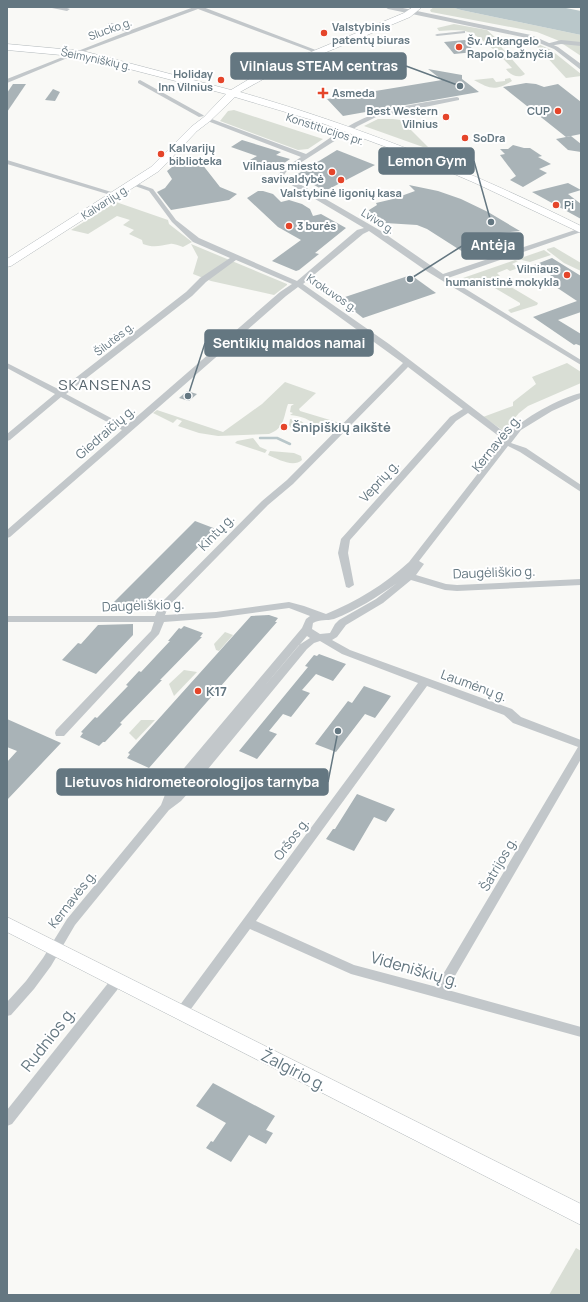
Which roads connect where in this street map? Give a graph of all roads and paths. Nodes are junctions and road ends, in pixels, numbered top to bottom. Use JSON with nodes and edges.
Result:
{"nodes":[{"id":1,"x":50,"y":7,"type":"edge"},
{"id":2,"x":198,"y":7,"type":"edge"},
{"id":3,"x":388,"y":7,"type":"edge"},
{"id":4,"x":67,"y":9,"type":"dead end"},
{"id":5,"x":415,"y":10,"type":"edge"},
{"id":6,"x":110,"y":24,"type":"dead end"},
{"id":7,"x":130,"y":32,"type":"junction"},
{"id":8,"x":464,"y":32,"type":"dead end"},
{"id":9,"x":437,"y":34,"type":"dead end"},
{"id":10,"x":549,"y":44,"type":"junction"},
{"id":11,"x":581,"y":44,"type":"edge"},
{"id":12,"x":7,"y":47,"type":"edge"},
{"id":13,"x":318,"y":52,"type":"junction"},
{"id":14,"x":75,"y":53,"type":"junction"},
{"id":15,"x":581,"y":68,"type":"edge"},
{"id":16,"x":7,"y":81,"type":"edge"},
{"id":17,"x":140,"y":82,"type":"dead end"},
{"id":18,"x":226,"y":94,"type":"junction"},
{"id":19,"x":457,"y":99,"type":"dead end"},
{"id":20,"x":204,"y":117,"type":"junction"},
{"id":21,"x":347,"y":132,"type":"junction"},
{"id":22,"x":307,"y":157,"type":"junction"},
{"id":23,"x":7,"y":162,"type":"edge"},
{"id":24,"x":134,"y":184,"type":"junction"},
{"id":25,"x":116,"y":195,"type":"junction"},
{"id":26,"x":369,"y":228,"type":"junction"},
{"id":27,"x":581,"y":230,"type":"edge"},
{"id":28,"x":570,"y":234,"type":"junction"},
{"id":29,"x":581,"y":240,"type":"edge"},
{"id":30,"x":236,"y":257,"type":"junction"},
{"id":31,"x":7,"y":264,"type":"edge"},
{"id":32,"x":443,"y":277,"type":"junction"},
{"id":33,"x":298,"y":284,"type":"junction"},
{"id":34,"x":408,"y":363,"type":"junction"},
{"id":35,"x":581,"y":363,"type":"edge"},
{"id":36,"x":7,"y":366,"type":"edge"},
{"id":37,"x":60,"y":394,"type":"junction"},
{"id":38,"x":581,"y":395,"type":"edge"},
{"id":39,"x":468,"y":409,"type":"junction"},
{"id":40,"x":127,"y":430,"type":"junction"},
{"id":41,"x":7,"y":438,"type":"edge"},
{"id":42,"x":511,"y":442,"type":"junction"},
{"id":43,"x":581,"y":489,"type":"edge"},
{"id":44,"x":7,"y":535,"type":"edge"},
{"id":45,"x":410,"y":576,"type":"junction"},
{"id":46,"x":581,"y":582,"type":"edge"},
{"id":47,"x":349,"y":585,"type":"dead end"},
{"id":48,"x":278,"y":607,"type":"junction"},
{"id":49,"x":325,"y":617,"type":"junction"},
{"id":50,"x":7,"y":619,"type":"edge"},
{"id":51,"x":159,"y":619,"type":"junction"},
{"id":52,"x":307,"y":626,"type":"junction"},
{"id":53,"x":338,"y":629,"type":"junction"},
{"id":54,"x":320,"y":638,"type":"junction"},
{"id":55,"x":355,"y":654,"type":"junction"},
{"id":56,"x":424,"y":682,"type":"junction"},
{"id":57,"x":60,"y":733,"type":"dead end"},
{"id":58,"x":581,"y":744,"type":"edge"},
{"id":59,"x":581,"y":750,"type":"edge"},
{"id":60,"x":165,"y":807,"type":"junction"},
{"id":61,"x":246,"y":922,"type":"junction"},
{"id":62,"x":7,"y":924,"type":"edge"},
{"id":63,"x":54,"y":948,"type":"junction"},
{"id":64,"x":117,"y":981,"type":"junction"},
{"id":65,"x":441,"y":994,"type":"junction"},
{"id":66,"x":7,"y":1011,"type":"edge"},
{"id":67,"x":181,"y":1013,"type":"junction"},
{"id":68,"x":581,"y":1032,"type":"edge"},
{"id":69,"x":7,"y":1120,"type":"edge"},
{"id":70,"x":581,"y":1215,"type":"edge"}],
"edges":[{"from":1,"to":4,"type":"street"},
{"from":2,"to":7,"type":"street","name":"Slucko g."},
{"from":2,"to":13,"type":"street"},
{"from":3,"to":5,"type":"street"},
{"from":5,"to":10,"type":"street"},
{"from":5,"to":13,"type":"main road","name":"Kalvarijų g."},
{"from":6,"to":7,"type":"street"},
{"from":7,"to":14,"type":"street","name":"Slucko g."},
{"from":8,"to":9,"type":"street"},
{"from":10,"to":11,"type":"street"},
{"from":10,"to":15,"type":"street"},
{"from":12,"to":14,"type":"main road","name":"Šeimyniškių g."},
{"from":13,"to":18,"type":"main road","name":"Kalvarijų g."},
{"from":14,"to":16,"type":"street","name":"Slucko g."},
{"from":14,"to":18,"type":"main road","name":"Šeimyniškių g."},
{"from":17,"to":20,"type":"street"},
{"from":18,"to":20,"type":"main road","name":"Kalvarijų g."},
{"from":18,"to":21,"type":"main road","name":"Konstitucijos pr."},
{"from":19,"to":21,"type":"street"},
{"from":20,"to":22,"type":"street"},
{"from":20,"to":24,"type":"main road","name":"Kalvarijų g."},
{"from":21,"to":22,"type":"street"},
{"from":21,"to":27,"type":"main road","name":"Konstitucijos pr."},
{"from":21,"to":28,"type":"main road","name":"Konstitucijos pr."},
{"from":22,"to":26,"type":"street","name":"Lvivo g."},
{"from":23,"to":25,"type":"street"},
{"from":24,"to":25,"type":"main road","name":"Kalvarijų g."},
{"from":24,"to":30,"type":"street","name":"Krokuvos g."},
{"from":25,"to":31,"type":"main road","name":"Kalvarijų g."},
{"from":26,"to":32,"type":"street","name":"Lvivo g."},
{"from":26,"to":33,"type":"street","name":"Giedraičių g."},
{"from":27,"to":28,"type":"street"},
{"from":28,"to":29,"type":"main road","name":"Konstitucijos pr."},
{"from":28,"to":32,"type":"street"},
{"from":30,"to":33,"type":"street","name":"Krokuvos g."},
{"from":30,"to":37,"type":"street","name":"Šilutės g."},
{"from":32,"to":35,"type":"street","name":"Lvivo g."},
{"from":33,"to":34,"type":"street","name":"Krokuvos g."},
{"from":33,"to":40,"type":"street","name":"Giedraičių g."},
{"from":34,"to":39,"type":"street","name":"Krokuvos g."},
{"from":34,"to":51,"type":"street","name":"Kintų g."},
{"from":36,"to":37,"type":"street"},
{"from":37,"to":40,"type":"street"},
{"from":37,"to":41,"type":"street","name":"Šilutės g."},
{"from":38,"to":42,"type":"street","name":"Kernavės g."},
{"from":39,"to":42,"type":"street","name":"Krokuvos g."},
{"from":39,"to":47,"type":"street","name":"Veprių g."},
{"from":40,"to":44,"type":"street","name":"Giedraičių g."},
{"from":42,"to":43,"type":"street","name":"Krokuvos g."},
{"from":42,"to":45,"type":"street","name":"Kernavės g."},
{"from":42,"to":49,"type":"street","name":"Kernavės g."},
{"from":45,"to":46,"type":"street","name":"Daugėliškio g."},
{"from":45,"to":53,"type":"street","name":"Kernavės g."},
{"from":48,"to":49,"type":"street","name":"Daugėliškio g."},
{"from":48,"to":51,"type":"street","name":"Daugėliškio g."},
{"from":48,"to":52,"type":"street","name":"Daugėliškio g."},
{"from":49,"to":52,"type":"street","name":"Kernavės g."},
{"from":49,"to":53,"type":"street"},
{"from":50,"to":51,"type":"street","name":"Daugėliškio g."},
{"from":51,"to":57,"type":"street","name":"Kintų g."},
{"from":52,"to":54,"type":"street"},
{"from":52,"to":60,"type":"street","name":"Kernavės g."},
{"from":53,"to":54,"type":"street","name":"Kernavės g."},
{"from":53,"to":55,"type":"street","name":"Laumėnų g."},
{"from":54,"to":55,"type":"street","name":"Laumėnų g."},
{"from":54,"to":60,"type":"street","name":"Kernavės g."},
{"from":55,"to":56,"type":"street","name":"Laumėnų g."},
{"from":56,"to":58,"type":"street","name":"Laumėnų g."},
{"from":56,"to":61,"type":"street","name":"Oršos g."},
{"from":59,"to":65,"type":"street","name":"Šatrijos g."},
{"from":60,"to":63,"type":"street","name":"Kernavės g."},
{"from":61,"to":65,"type":"street","name":"Videniškių g."},
{"from":61,"to":67,"type":"street","name":"Oršos g."},
{"from":62,"to":63,"type":"main road","name":"Žalgirio g."},
{"from":63,"to":64,"type":"main road","name":"Žalgirio g."},
{"from":63,"to":66,"type":"street","name":"Kernavės g."},
{"from":64,"to":67,"type":"main road","name":"Žalgirio g."},
{"from":64,"to":69,"type":"street","name":"Rudnios g."},
{"from":65,"to":68,"type":"street","name":"Videniškių g."},
{"from":67,"to":70,"type":"main road","name":"Žalgirio g."}]}
